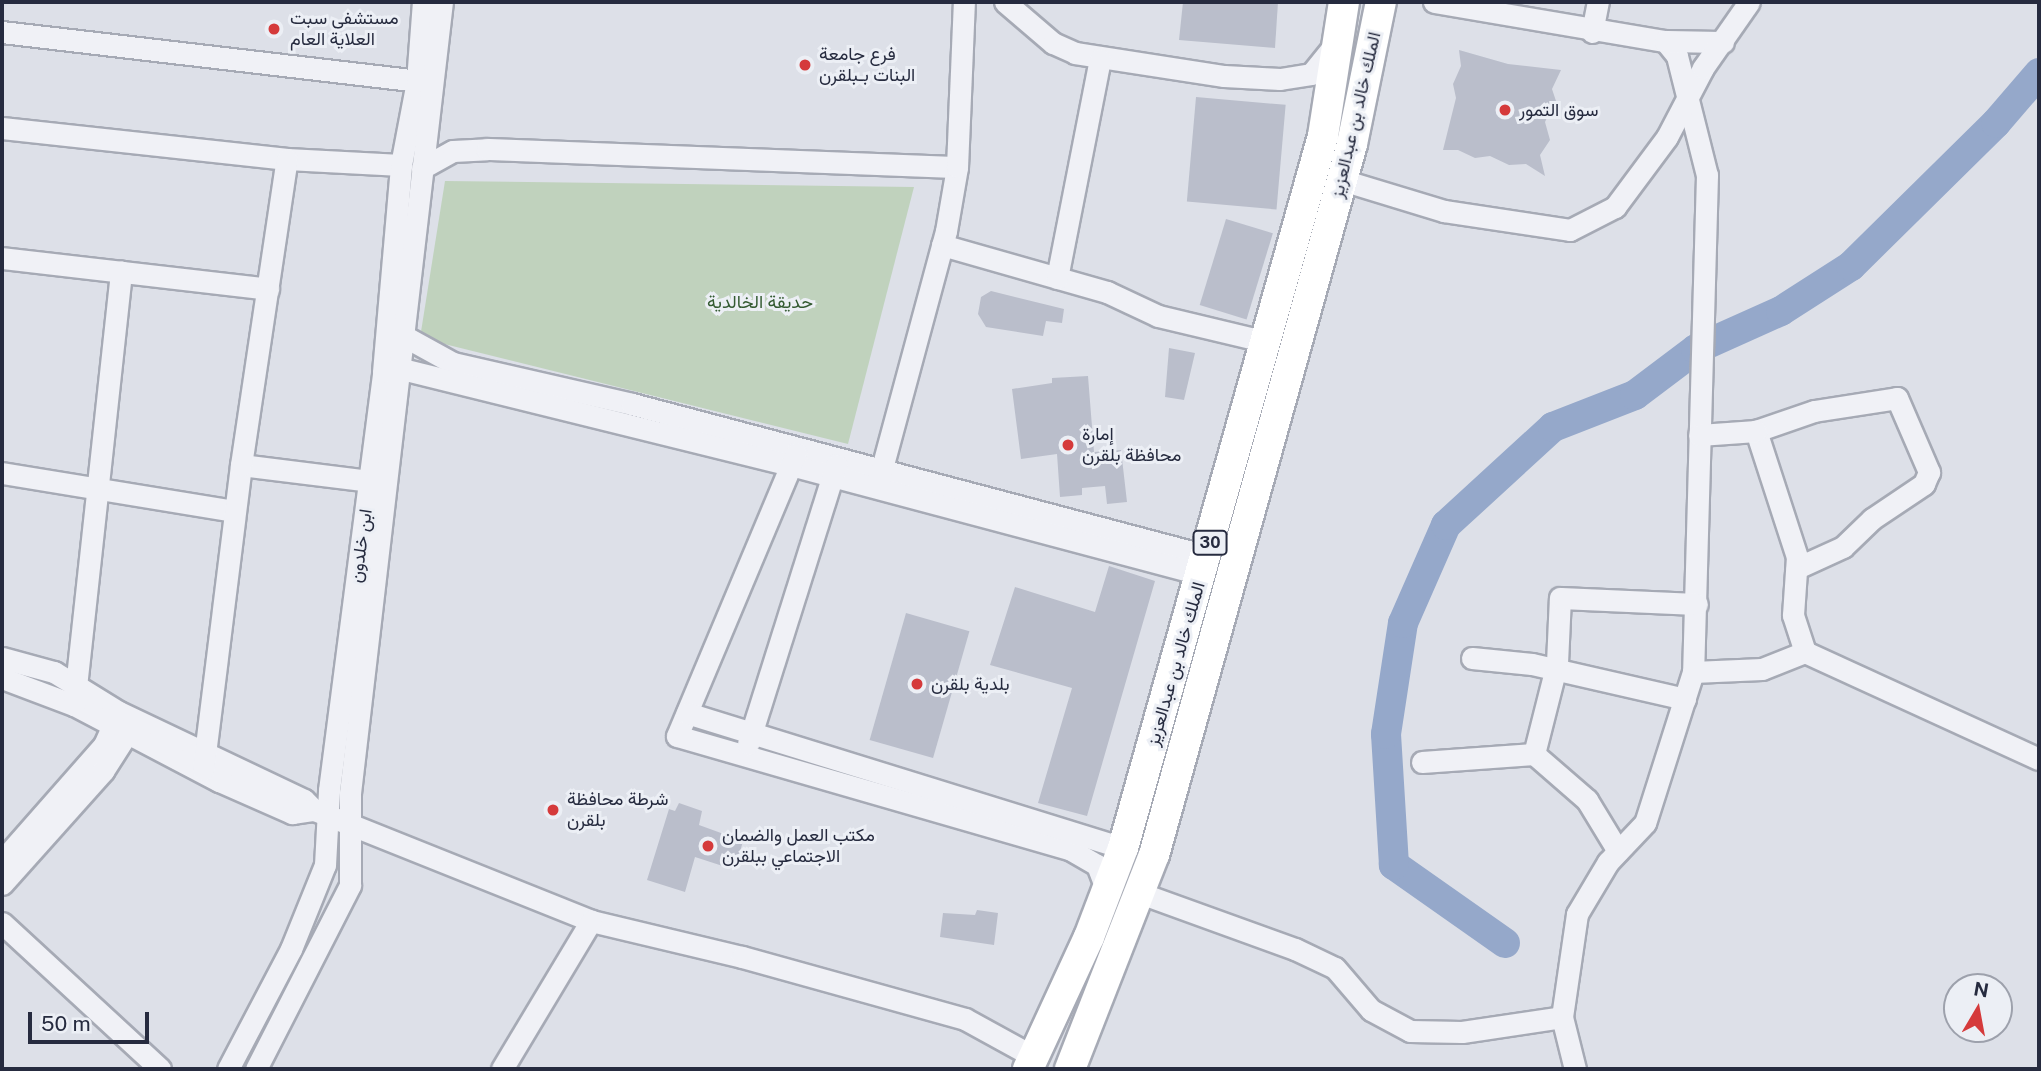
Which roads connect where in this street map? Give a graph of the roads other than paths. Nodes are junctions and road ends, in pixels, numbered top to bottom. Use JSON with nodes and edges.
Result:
{"nodes":[{"id":1,"x":422,"y":2,"type":"edge"},
{"id":2,"x":442,"y":2,"type":"edge"},
{"id":3,"x":964,"y":2,"type":"edge"},
{"id":4,"x":1005,"y":2,"type":"edge"},
{"id":5,"x":1344,"y":2,"type":"edge"},
{"id":6,"x":1381,"y":2,"type":"edge"},
{"id":7,"x":1434,"y":2,"type":"edge"},
{"id":8,"x":1598,"y":2,"type":"edge"},
{"id":9,"x":1749,"y":2,"type":"edge"},
{"id":10,"x":2,"y":32,"type":"edge"},
{"id":11,"x":1592,"y":32,"type":"junction"},
{"id":12,"x":1339,"y":39,"type":"junction"},
{"id":13,"x":1665,"y":41,"type":"junction"},
{"id":14,"x":1723,"y":42,"type":"junction"},
{"id":15,"x":1100,"y":59,"type":"junction"},
{"id":16,"x":417,"y":81,"type":"junction"},
{"id":17,"x":1686,"y":102,"type":"junction"},
{"id":18,"x":2,"y":128,"type":"edge"},
{"id":19,"x":287,"y":159,"type":"junction"},
{"id":20,"x":412,"y":166,"type":"junction"},
{"id":21,"x":957,"y":167,"type":"junction"},
{"id":22,"x":1342,"y":180,"type":"junction"},
{"id":23,"x":942,"y":245,"type":"junction"},
{"id":24,"x":2,"y":258,"type":"edge"},
{"id":25,"x":121,"y":272,"type":"junction"},
{"id":26,"x":1057,"y":278,"type":"junction"},
{"id":27,"x":268,"y":289,"type":"junction"},
{"id":28,"x":402,"y":335,"type":"junction"},
{"id":29,"x":1266,"y":342,"type":"junction"},
{"id":30,"x":398,"y":368,"type":"junction"},
{"id":31,"x":1756,"y":431,"type":"junction"},
{"id":32,"x":1699,"y":435,"type":"junction"},
{"id":33,"x":794,"y":457,"type":"junction"},
{"id":34,"x":241,"y":465,"type":"junction"},
{"id":35,"x":835,"y":468,"type":"junction"},
{"id":36,"x":2,"y":473,"type":"edge"},
{"id":37,"x":879,"y":479,"type":"junction"},
{"id":38,"x":369,"y":481,"type":"junction"},
{"id":39,"x":101,"y":491,"type":"junction"},
{"id":40,"x":235,"y":511,"type":"junction"},
{"id":41,"x":1204,"y":565,"type":"junction"},
{"id":42,"x":1797,"y":568,"type":"junction"},
{"id":43,"x":1697,"y":604,"type":"junction"},
{"id":44,"x":1805,"y":652,"type":"junction"},
{"id":45,"x":1472,"y":658,"type":"dead end"},
{"id":46,"x":2,"y":659,"type":"edge"},
{"id":47,"x":1555,"y":670,"type":"junction"},
{"id":48,"x":1693,"y":672,"type":"junction"},
{"id":49,"x":2,"y":678,"type":"edge"},
{"id":50,"x":75,"y":695,"type":"junction"},
{"id":51,"x":1685,"y":699,"type":"junction"},
{"id":52,"x":687,"y":713,"type":"junction"},
{"id":53,"x":124,"y":723,"type":"junction"},
{"id":54,"x":751,"y":732,"type":"junction"},
{"id":55,"x":1534,"y":754,"type":"junction"},
{"id":56,"x":744,"y":755,"type":"junction"},
{"id":57,"x":2039,"y":759,"type":"edge"},
{"id":58,"x":204,"y":762,"type":"junction"},
{"id":59,"x":1422,"y":762,"type":"dead end"},
{"id":60,"x":321,"y":813,"type":"junction"},
{"id":61,"x":350,"y":825,"type":"junction"},
{"id":62,"x":1123,"y":848,"type":"junction"},
{"id":63,"x":1618,"y":851,"type":"junction"},
{"id":64,"x":2,"y":861,"type":"edge"},
{"id":65,"x":2,"y":884,"type":"edge"},
{"id":66,"x":1107,"y":891,"type":"junction"},
{"id":67,"x":1140,"y":893,"type":"junction"},
{"id":68,"x":591,"y":921,"type":"junction"},
{"id":69,"x":2,"y":923,"type":"edge"},
{"id":70,"x":1562,"y":1017,"type":"junction"},
{"id":71,"x":1031,"y":1063,"type":"edge"},
{"id":72,"x":160,"y":1069,"type":"edge"},
{"id":73,"x":228,"y":1069,"type":"edge"},
{"id":74,"x":256,"y":1069,"type":"edge"},
{"id":75,"x":502,"y":1069,"type":"edge"},
{"id":76,"x":1070,"y":1069,"type":"edge"},
{"id":77,"x":1574,"y":1069,"type":"edge"}],
"edges":[{"from":1,"to":16,"type":"street","name":"ابن خلدون"},
{"from":2,"to":20,"type":"street","name":"ابن خلدون"},
{"from":3,"to":21,"type":"street"},
{"from":4,"to":15,"type":"street"},
{"from":5,"to":12,"type":"highway","name":"الملك خالد بن عبدالعزيز","number":"30"},
{"from":6,"to":22,"type":"highway","name":"الملك خالد بن عبدالعزيز","number":"30"},
{"from":7,"to":11,"type":"street"},
{"from":8,"to":11,"type":"street"},
{"from":9,"to":14,"type":"street"},
{"from":10,"to":16,"type":"street"},
{"from":11,"to":13,"type":"street"},
{"from":12,"to":15,"type":"street"},
{"from":12,"to":29,"type":"highway","name":"الملك خالد بن عبدالعزيز","number":"30"},
{"from":13,"to":14,"type":"street"},
{"from":13,"to":17,"type":"street"},
{"from":14,"to":17,"type":"street"},
{"from":15,"to":26,"type":"street"},
{"from":16,"to":20,"type":"street","name":"ابن خلدون"},
{"from":17,"to":22,"type":"street"},
{"from":17,"to":32,"type":"street"},
{"from":18,"to":19,"type":"street"},
{"from":19,"to":20,"type":"street"},
{"from":19,"to":27,"type":"street"},
{"from":20,"to":21,"type":"street"},
{"from":20,"to":28,"type":"street","name":"ابن خلدون"},
{"from":20,"to":38,"type":"street","name":"ابن خلدون"},
{"from":21,"to":23,"type":"street"},
{"from":22,"to":67,"type":"highway","name":"الملك خالد بن عبدالعزيز","number":"30"},
{"from":23,"to":26,"type":"street"},
{"from":23,"to":37,"type":"street"},
{"from":24,"to":25,"type":"street"},
{"from":25,"to":27,"type":"street"},
{"from":25,"to":39,"type":"street"},
{"from":26,"to":29,"type":"street"},
{"from":27,"to":34,"type":"street"},
{"from":28,"to":30,"type":"street","name":"ابن خلدون"},
{"from":28,"to":33,"type":"street"},
{"from":29,"to":41,"type":"highway","name":"الملك خالد بن عبدالعزيز","number":"30"},
{"from":30,"to":33,"type":"street"},
{"from":30,"to":61,"type":"street","name":"ابن خلدون"},
{"from":31,"to":32,"type":"street"},
{"from":31,"to":42,"type":"street"},
{"from":31,"to":42,"type":"street"},
{"from":32,"to":43,"type":"street"},
{"from":33,"to":35,"type":"street"},
{"from":33,"to":52,"type":"street"},
{"from":34,"to":38,"type":"street"},
{"from":34,"to":40,"type":"street"},
{"from":35,"to":37,"type":"street"},
{"from":35,"to":54,"type":"street"},
{"from":36,"to":39,"type":"street"},
{"from":37,"to":41,"type":"street"},
{"from":38,"to":60,"type":"street","name":"ابن خلدون"},
{"from":39,"to":40,"type":"street"},
{"from":39,"to":50,"type":"street"},
{"from":40,"to":58,"type":"street"},
{"from":41,"to":62,"type":"highway","name":"الملك خالد بن عبدالعزيز","number":"30"},
{"from":42,"to":44,"type":"street"},
{"from":43,"to":47,"type":"street"},
{"from":43,"to":48,"type":"street"},
{"from":44,"to":48,"type":"street"},
{"from":44,"to":57,"type":"street"},
{"from":45,"to":47,"type":"street"},
{"from":46,"to":50,"type":"street"},
{"from":47,"to":51,"type":"street"},
{"from":47,"to":55,"type":"street"},
{"from":48,"to":51,"type":"street"},
{"from":49,"to":50,"type":"street"},
{"from":50,"to":53,"type":"street"},
{"from":51,"to":63,"type":"street"},
{"from":52,"to":54,"type":"street"},
{"from":52,"to":56,"type":"street"},
{"from":53,"to":58,"type":"street"},
{"from":53,"to":64,"type":"street"},
{"from":53,"to":65,"type":"street"},
{"from":54,"to":56,"type":"street"},
{"from":54,"to":62,"type":"street"},
{"from":55,"to":59,"type":"street"},
{"from":55,"to":63,"type":"street"},
{"from":56,"to":66,"type":"street"},
{"from":58,"to":60,"type":"street"},
{"from":60,"to":61,"type":"street"},
{"from":60,"to":73,"type":"street","name":"ابن خلدون"},
{"from":61,"to":68,"type":"street"},
{"from":61,"to":74,"type":"street","name":"ابن خلدون"},
{"from":62,"to":66,"type":"highway","name":"الملك خالد بن عبدالعزيز","number":"30"},
{"from":63,"to":70,"type":"street"},
{"from":66,"to":71,"type":"highway","name":"الملك خالد بن عبدالعزيز","number":"30"},
{"from":67,"to":70,"type":"street"},
{"from":67,"to":76,"type":"highway","name":"الملك خالد بن عبدالعزيز","number":"30"},
{"from":68,"to":71,"type":"street"},
{"from":68,"to":75,"type":"street"},
{"from":69,"to":72,"type":"street"},
{"from":70,"to":77,"type":"street"}]}
